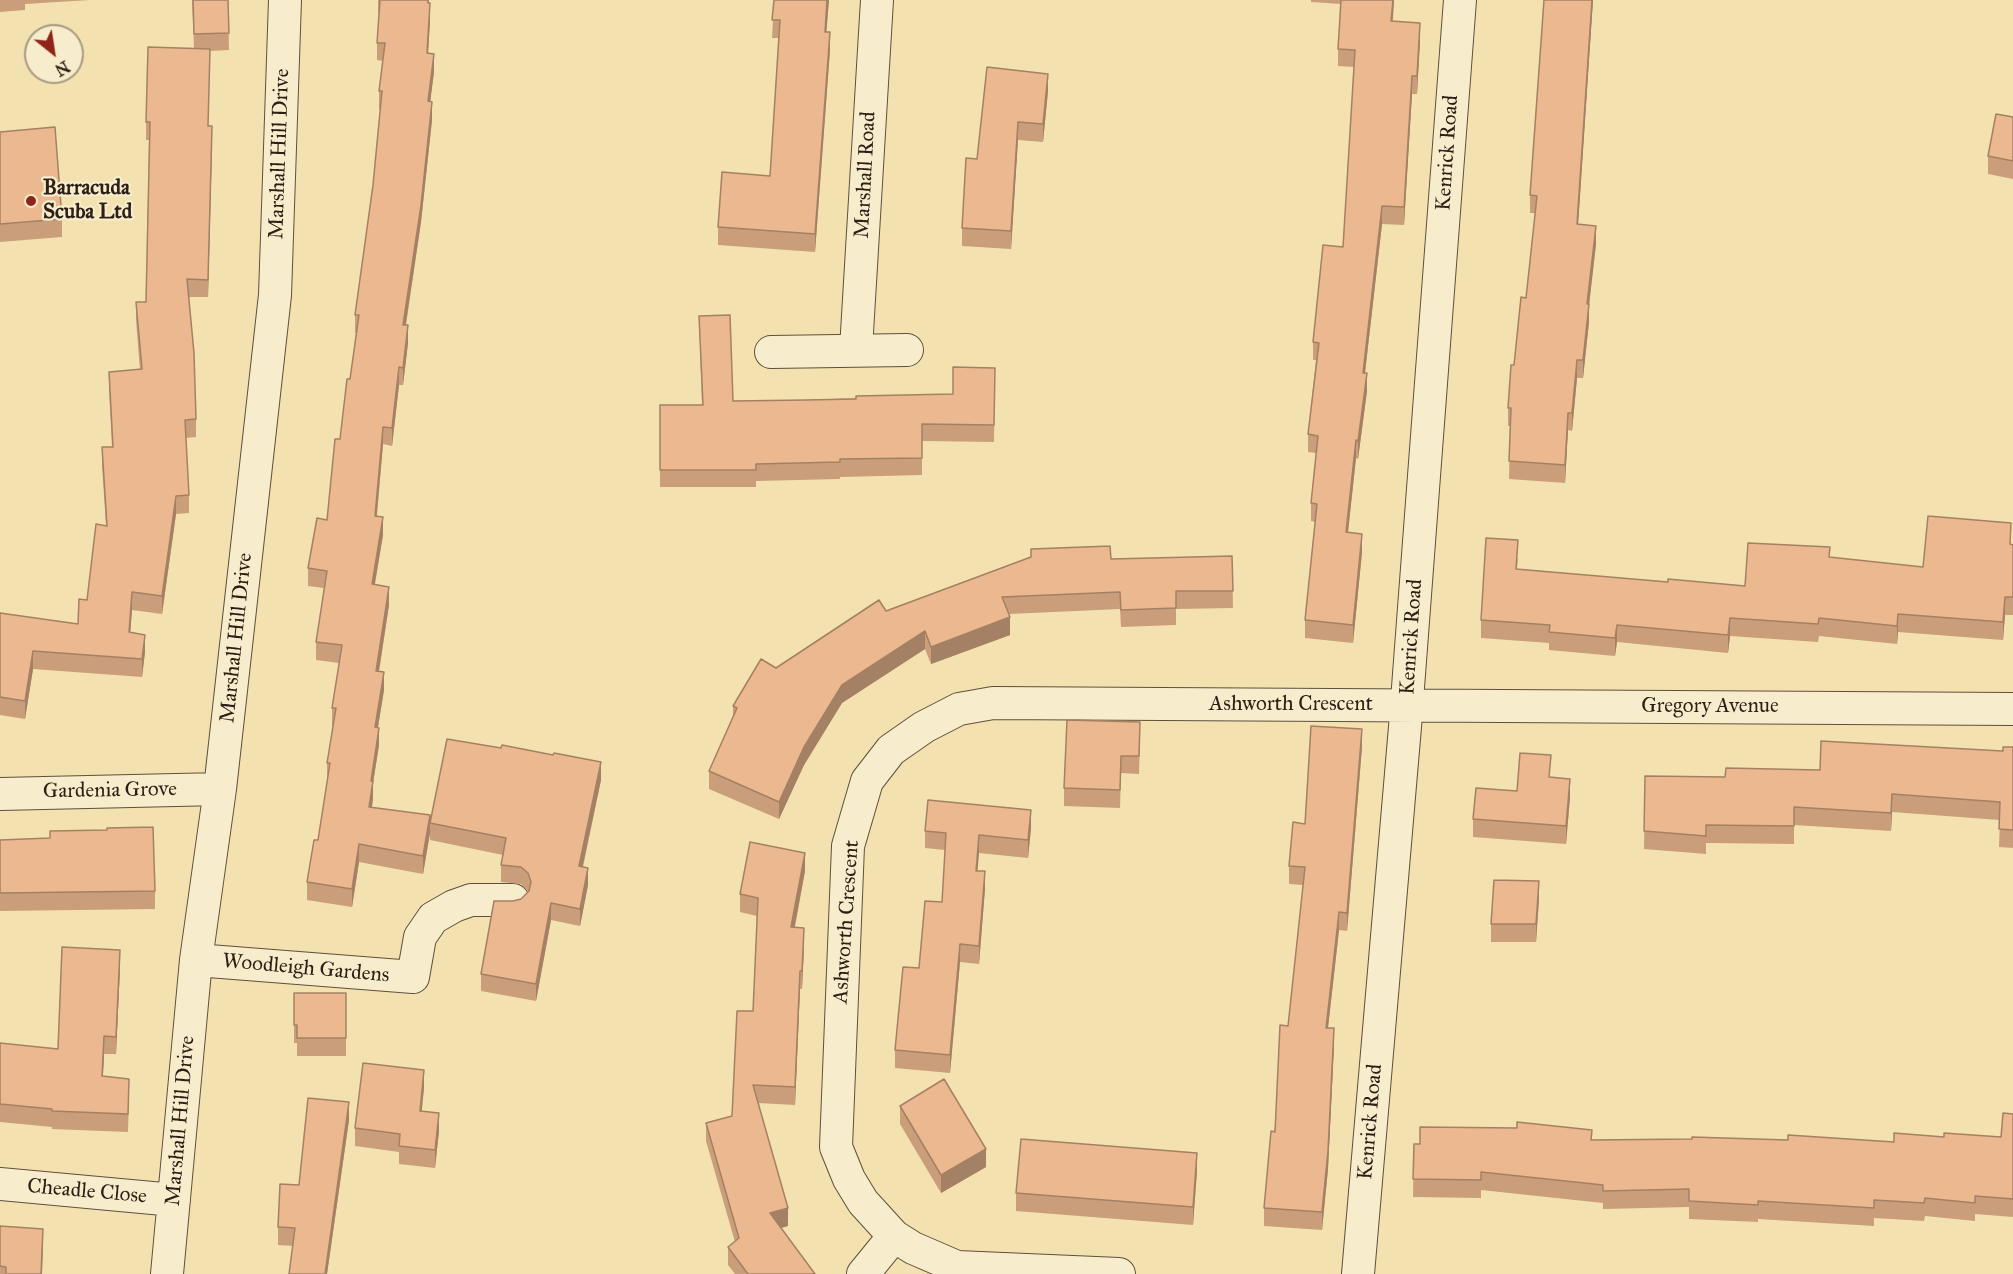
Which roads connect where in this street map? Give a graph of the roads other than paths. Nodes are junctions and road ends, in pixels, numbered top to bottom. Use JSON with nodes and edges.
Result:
{"nodes":[{"id":1,"x":285,"y":0,"type":"edge"},
{"id":2,"x":877,"y":0,"type":"edge"},
{"id":3,"x":1460,"y":0,"type":"edge"},
{"id":4,"x":856,"y":350,"type":"junction"},
{"id":5,"x":907,"y":350,"type":"dead end"},
{"id":6,"x":771,"y":352,"type":"dead end"},
{"id":7,"x":1406,"y":705,"type":"junction"},
{"id":8,"x":2013,"y":709,"type":"edge"},
{"id":9,"x":220,"y":789,"type":"junction"},
{"id":10,"x":0,"y":794,"type":"edge"},
{"id":11,"x":513,"y":900,"type":"edge"},
{"id":12,"x":196,"y":960,"type":"junction"},
{"id":13,"x":0,"y":1184,"type":"edge"},
{"id":14,"x":174,"y":1200,"type":"junction"},
{"id":15,"x":894,"y":1236,"type":"junction"},
{"id":16,"x":167,"y":1274,"type":"edge"},
{"id":17,"x":863,"y":1274,"type":"edge"},
{"id":18,"x":1119,"y":1274,"type":"edge"},
{"id":19,"x":1358,"y":1274,"type":"edge"}],
"edges":[{"from":1,"to":9,"type":"street","name":"Marshall Hill Drive"},
{"from":2,"to":4,"type":"street","name":"Marshall Road"},
{"from":3,"to":7,"type":"street","name":"Kenrick Road"},
{"from":4,"to":5,"type":"street"},
{"from":4,"to":6,"type":"street"},
{"from":7,"to":8,"type":"street","name":"Gregory Avenue"},
{"from":7,"to":15,"type":"street","name":"Ashworth Crescent"},
{"from":7,"to":19,"type":"street","name":"Kenrick Road"},
{"from":9,"to":10,"type":"street","name":"Gardenia Grove"},
{"from":9,"to":12,"type":"street","name":"Marshall Hill Drive"},
{"from":11,"to":12,"type":"street","name":"Woodleigh Gardens"},
{"from":12,"to":14,"type":"street","name":"Marshall Hill Drive"},
{"from":13,"to":14,"type":"street","name":"Cheadle Close"},
{"from":14,"to":16,"type":"street","name":"Marshall Hill Drive"},
{"from":15,"to":17,"type":"street"},
{"from":15,"to":18,"type":"street","name":"Ashworth Crescent"}]}
